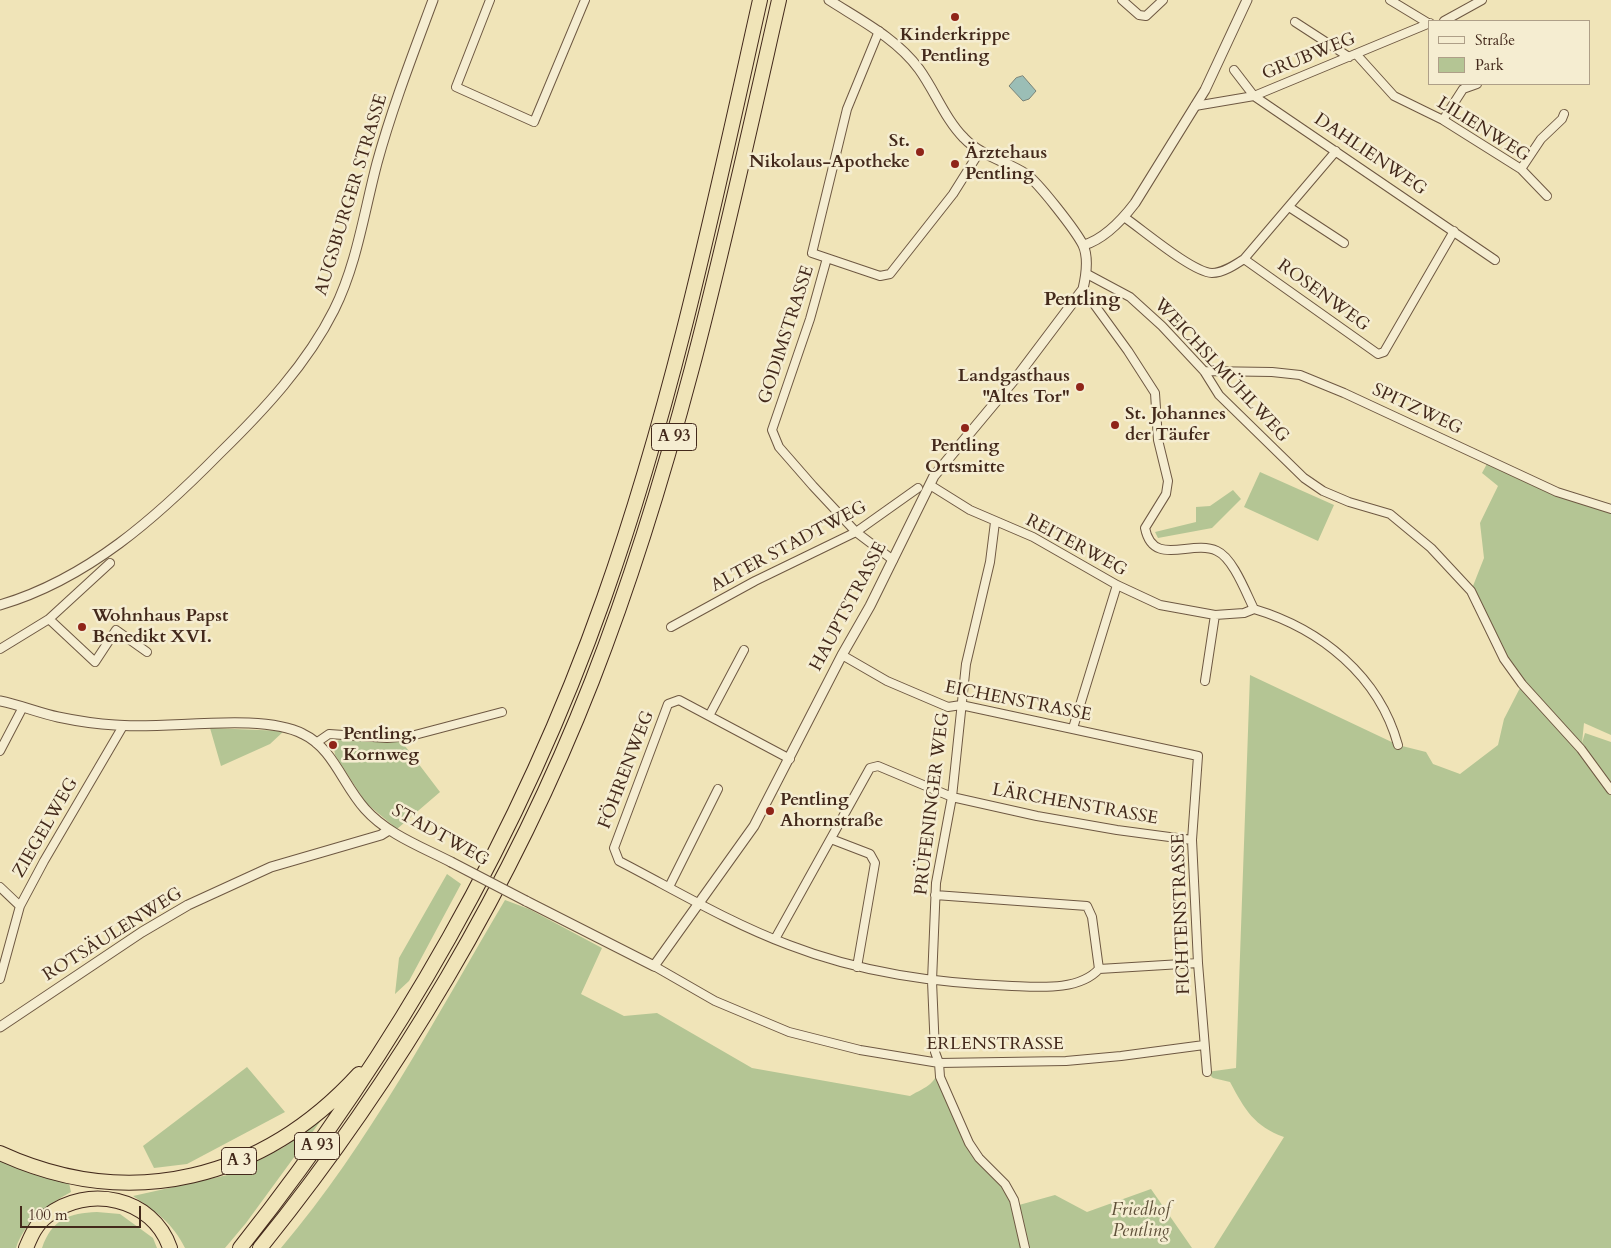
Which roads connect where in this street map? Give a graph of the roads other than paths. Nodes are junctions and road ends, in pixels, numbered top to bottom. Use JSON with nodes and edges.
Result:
{"nodes":[{"id":1,"x":433,"y":0,"type":"edge"},
{"id":2,"x":490,"y":0,"type":"edge"},
{"id":3,"x":585,"y":0,"type":"edge"},
{"id":4,"x":760,"y":0,"type":"edge"},
{"id":5,"x":779,"y":0,"type":"edge"},
{"id":6,"x":829,"y":0,"type":"edge"},
{"id":7,"x":1122,"y":0,"type":"edge"},
{"id":8,"x":1163,"y":0,"type":"edge"},
{"id":9,"x":1247,"y":0,"type":"edge"},
{"id":10,"x":1390,"y":0,"type":"edge"},
{"id":11,"x":1482,"y":0,"type":"edge"},
{"id":12,"x":1446,"y":20,"type":"edge"},
{"id":13,"x":1294,"y":22,"type":"dead end"},
{"id":14,"x":1428,"y":22,"type":"edge"},
{"id":15,"x":1428,"y":23,"type":"edge"},
{"id":16,"x":879,"y":31,"type":"junction"},
{"id":17,"x":1353,"y":56,"type":"junction"},
{"id":18,"x":1234,"y":70,"type":"dead end"},
{"id":19,"x":1474,"y":85,"type":"edge"},
{"id":20,"x":1254,"y":96,"type":"junction"},
{"id":21,"x":1195,"y":106,"type":"junction"},
{"id":22,"x":1564,"y":114,"type":"dead end"},
{"id":23,"x":1443,"y":120,"type":"junction"},
{"id":24,"x":980,"y":151,"type":"junction"},
{"id":25,"x":1336,"y":151,"type":"junction"},
{"id":26,"x":1521,"y":169,"type":"junction"},
{"id":27,"x":1547,"y":196,"type":"dead end"},
{"id":28,"x":1288,"y":207,"type":"junction"},
{"id":29,"x":1124,"y":217,"type":"junction"},
{"id":30,"x":1454,"y":231,"type":"junction"},
{"id":31,"x":1344,"y":243,"type":"dead end"},
{"id":32,"x":1084,"y":245,"type":"junction"},
{"id":33,"x":827,"y":258,"type":"junction"},
{"id":34,"x":1244,"y":259,"type":"junction"},
{"id":35,"x":1495,"y":260,"type":"dead end"},
{"id":36,"x":1087,"y":274,"type":"junction"},
{"id":37,"x":1083,"y":289,"type":"junction"},
{"id":38,"x":1204,"y":371,"type":"junction"},
{"id":39,"x":930,"y":485,"type":"junction"},
{"id":40,"x":918,"y":488,"type":"dead end"},
{"id":41,"x":1611,"y":510,"type":"edge"},
{"id":42,"x":995,"y":522,"type":"junction"},
{"id":43,"x":856,"y":532,"type":"junction"},
{"id":44,"x":893,"y":560,"type":"junction"},
{"id":45,"x":110,"y":563,"type":"dead end"},
{"id":46,"x":1117,"y":585,"type":"junction"},
{"id":47,"x":0,"y":605,"type":"edge"},
{"id":48,"x":1254,"y":608,"type":"junction"},
{"id":49,"x":1215,"y":615,"type":"junction"},
{"id":50,"x":49,"y":619,"type":"junction"},
{"id":51,"x":671,"y":627,"type":"dead end"},
{"id":52,"x":0,"y":649,"type":"edge"},
{"id":53,"x":744,"y":650,"type":"dead end"},
{"id":54,"x":147,"y":652,"type":"dead end"},
{"id":55,"x":842,"y":654,"type":"junction"},
{"id":56,"x":1205,"y":681,"type":"dead end"},
{"id":57,"x":0,"y":702,"type":"edge"},
{"id":58,"x":961,"y":706,"type":"junction"},
{"id":59,"x":23,"y":707,"type":"junction"},
{"id":60,"x":502,"y":712,"type":"dead end"},
{"id":61,"x":709,"y":716,"type":"junction"},
{"id":62,"x":122,"y":726,"type":"junction"},
{"id":63,"x":1074,"y":728,"type":"junction"},
{"id":64,"x":316,"y":743,"type":"junction"},
{"id":65,"x":1398,"y":745,"type":"dead end"},
{"id":66,"x":0,"y":751,"type":"edge"},
{"id":67,"x":1198,"y":756,"type":"joint"},
{"id":68,"x":790,"y":759,"type":"junction"},
{"id":69,"x":718,"y":788,"type":"dead end"},
{"id":70,"x":1611,"y":790,"type":"edge"},
{"id":71,"x":952,"y":797,"type":"junction"},
{"id":72,"x":389,"y":830,"type":"junction"},
{"id":73,"x":831,"y":839,"type":"junction"},
{"id":74,"x":1192,"y":840,"type":"junction"},
{"id":75,"x":0,"y":887,"type":"edge"},
{"id":76,"x":669,"y":887,"type":"junction"},
{"id":77,"x":935,"y":895,"type":"junction"},
{"id":78,"x":698,"y":904,"type":"junction"},
{"id":79,"x":20,"y":906,"type":"junction"},
{"id":80,"x":775,"y":939,"type":"junction"},
{"id":81,"x":1198,"y":963,"type":"junction"},
{"id":82,"x":654,"y":966,"type":"junction"},
{"id":83,"x":857,"y":967,"type":"junction"},
{"id":84,"x":1099,"y":969,"type":"junction"},
{"id":85,"x":0,"y":979,"type":"edge"},
{"id":86,"x":932,"y":980,"type":"junction"},
{"id":87,"x":0,"y":1027,"type":"edge"},
{"id":88,"x":389,"y":1040,"type":"junction"},
{"id":89,"x":1204,"y":1045,"type":"junction"},
{"id":90,"x":939,"y":1063,"type":"junction"},
{"id":91,"x":1207,"y":1072,"type":"dead end"},
{"id":92,"x":0,"y":1152,"type":"edge"},
{"id":93,"x":26,"y":1248,"type":"edge"},
{"id":94,"x":170,"y":1248,"type":"edge"},
{"id":95,"x":240,"y":1248,"type":"edge"},
{"id":96,"x":260,"y":1248,"type":"edge"},
{"id":97,"x":1025,"y":1248,"type":"edge"}],
"edges":[{"from":1,"to":47,"type":"street","name":"AUGSBURGER STRASSE"},
{"from":2,"to":3,"type":"street"},
{"from":4,"to":88,"type":"highway","number":"A 93"},
{"from":5,"to":96,"type":"highway","number":"A 93"},
{"from":6,"to":16,"type":"street"},
{"from":7,"to":8,"type":"street"},
{"from":9,"to":21,"type":"street"},
{"from":10,"to":14,"type":"street"},
{"from":11,"to":12,"type":"street"},
{"from":13,"to":17,"type":"street","name":"LILIENWEG"},
{"from":15,"to":17,"type":"street","name":"GRUBWEG"},
{"from":16,"to":24,"type":"street"},
{"from":16,"to":33,"type":"street","name":"GODIMSTRASSE"},
{"from":17,"to":20,"type":"street","name":"GRUBWEG"},
{"from":17,"to":23,"type":"street","name":"LILIENWEG"},
{"from":18,"to":20,"type":"street","name":"DAHLIENWEG"},
{"from":19,"to":23,"type":"street"},
{"from":20,"to":21,"type":"street","name":"GRUBWEG"},
{"from":20,"to":25,"type":"street","name":"DAHLIENWEG"},
{"from":21,"to":29,"type":"street"},
{"from":22,"to":26,"type":"street"},
{"from":23,"to":26,"type":"street","name":"LILIENWEG"},
{"from":24,"to":32,"type":"street"},
{"from":24,"to":33,"type":"street"},
{"from":25,"to":28,"type":"street"},
{"from":25,"to":30,"type":"street","name":"DAHLIENWEG"},
{"from":26,"to":27,"type":"street","name":"LILIENWEG"},
{"from":28,"to":31,"type":"street"},
{"from":28,"to":34,"type":"street"},
{"from":29,"to":32,"type":"street"},
{"from":29,"to":34,"type":"street"},
{"from":30,"to":34,"type":"street","name":"ROSENWEG"},
{"from":30,"to":35,"type":"street","name":"DAHLIENWEG"},
{"from":32,"to":36,"type":"street"},
{"from":33,"to":43,"type":"street","name":"GODIMSTRASSE"},
{"from":36,"to":37,"type":"street","name":"HAUPTSTRASSE"},
{"from":36,"to":38,"type":"street","name":"WEICHSLMÜHLWEG"},
{"from":37,"to":39,"type":"street","name":"HAUPTSTRASSE"},
{"from":37,"to":48,"type":"street"},
{"from":38,"to":41,"type":"street","name":"SPITZWEG"},
{"from":38,"to":70,"type":"street","name":"WEICHSLMÜHLWEG"},
{"from":39,"to":42,"type":"street","name":"REITERWEG"},
{"from":39,"to":44,"type":"street","name":"HAUPTSTRASSE"},
{"from":40,"to":43,"type":"street","name":"ALTER STADTWEG"},
{"from":42,"to":46,"type":"street","name":"REITERWEG"},
{"from":42,"to":58,"type":"street","name":"PRÜFENINGER WEG"},
{"from":43,"to":44,"type":"street","name":"GODIMSTRASSE"},
{"from":43,"to":51,"type":"street","name":"ALTER STADTWEG"},
{"from":44,"to":55,"type":"street","name":"HAUPTSTRASSE"},
{"from":45,"to":50,"type":"street"},
{"from":46,"to":49,"type":"street","name":"REITERWEG"},
{"from":46,"to":63,"type":"street"},
{"from":48,"to":49,"type":"street","name":"REITERWEG"},
{"from":48,"to":65,"type":"street"},
{"from":49,"to":56,"type":"street"},
{"from":50,"to":52,"type":"street"},
{"from":50,"to":54,"type":"street"},
{"from":53,"to":61,"type":"street"},
{"from":55,"to":58,"type":"street","name":"EICHENSTRASSE"},
{"from":55,"to":68,"type":"street","name":"HAUPTSTRASSE"},
{"from":57,"to":59,"type":"street","name":"STADTWEG"},
{"from":58,"to":63,"type":"street","name":"EICHENSTRASSE"},
{"from":58,"to":71,"type":"street","name":"PRÜFENINGER WEG"},
{"from":59,"to":62,"type":"street","name":"STADTWEG"},
{"from":59,"to":66,"type":"street"},
{"from":60,"to":64,"type":"street"},
{"from":61,"to":68,"type":"street","name":"FÖHRENWEG"},
{"from":61,"to":76,"type":"street","name":"FÖHRENWEG"},
{"from":62,"to":64,"type":"street","name":"STADTWEG"},
{"from":62,"to":79,"type":"street","name":"ZIEGELWEG"},
{"from":63,"to":67,"type":"street","name":"EICHENSTRASSE"},
{"from":64,"to":72,"type":"street","name":"STADTWEG"},
{"from":67,"to":74,"type":"street","name":"FICHTENSTRASSE"},
{"from":68,"to":78,"type":"street","name":"HAUPTSTRASSE"},
{"from":69,"to":76,"type":"street"},
{"from":71,"to":73,"type":"street","name":"LÄRCHENSTRASSE"},
{"from":71,"to":74,"type":"street","name":"LÄRCHENSTRASSE"},
{"from":71,"to":77,"type":"street","name":"PRÜFENINGER WEG"},
{"from":72,"to":82,"type":"street","name":"STADTWEG","bridge":true},
{"from":72,"to":87,"type":"street","name":"ROTSÄULENWEG"},
{"from":73,"to":80,"type":"street","name":"LÄRCHENSTRASSE"},
{"from":73,"to":83,"type":"street"},
{"from":74,"to":81,"type":"street","name":"FICHTENSTRASSE"},
{"from":75,"to":79,"type":"street"},
{"from":76,"to":78,"type":"street","name":"FÖHRENWEG"},
{"from":77,"to":84,"type":"street"},
{"from":77,"to":86,"type":"street","name":"PRÜFENINGER WEG"},
{"from":78,"to":80,"type":"street","name":"FÖHRENWEG"},
{"from":78,"to":82,"type":"street","name":"HAUPTSTRASSE"},
{"from":79,"to":85,"type":"street","name":"ZIEGELWEG"},
{"from":80,"to":83,"type":"street","name":"FÖHRENWEG"},
{"from":81,"to":84,"type":"street"},
{"from":81,"to":89,"type":"street","name":"FICHTENSTRASSE"},
{"from":82,"to":90,"type":"street","name":"ERLENSTRASSE"},
{"from":83,"to":86,"type":"street","name":"FÖHRENWEG"},
{"from":84,"to":86,"type":"street","name":"FÖHRENWEG"},
{"from":86,"to":90,"type":"street","name":"PRÜFENINGER WEG"},
{"from":88,"to":92,"type":"highway","number":"A 3"},
{"from":88,"to":95,"type":"highway","number":"A 93"},
{"from":89,"to":90,"type":"street","name":"ERLENSTRASSE"},
{"from":89,"to":91,"type":"street","name":"FICHTENSTRASSE"},
{"from":90,"to":97,"type":"street","name":"PRÜFENINGER WEG"},
{"from":93,"to":94,"type":"highway"}]}
